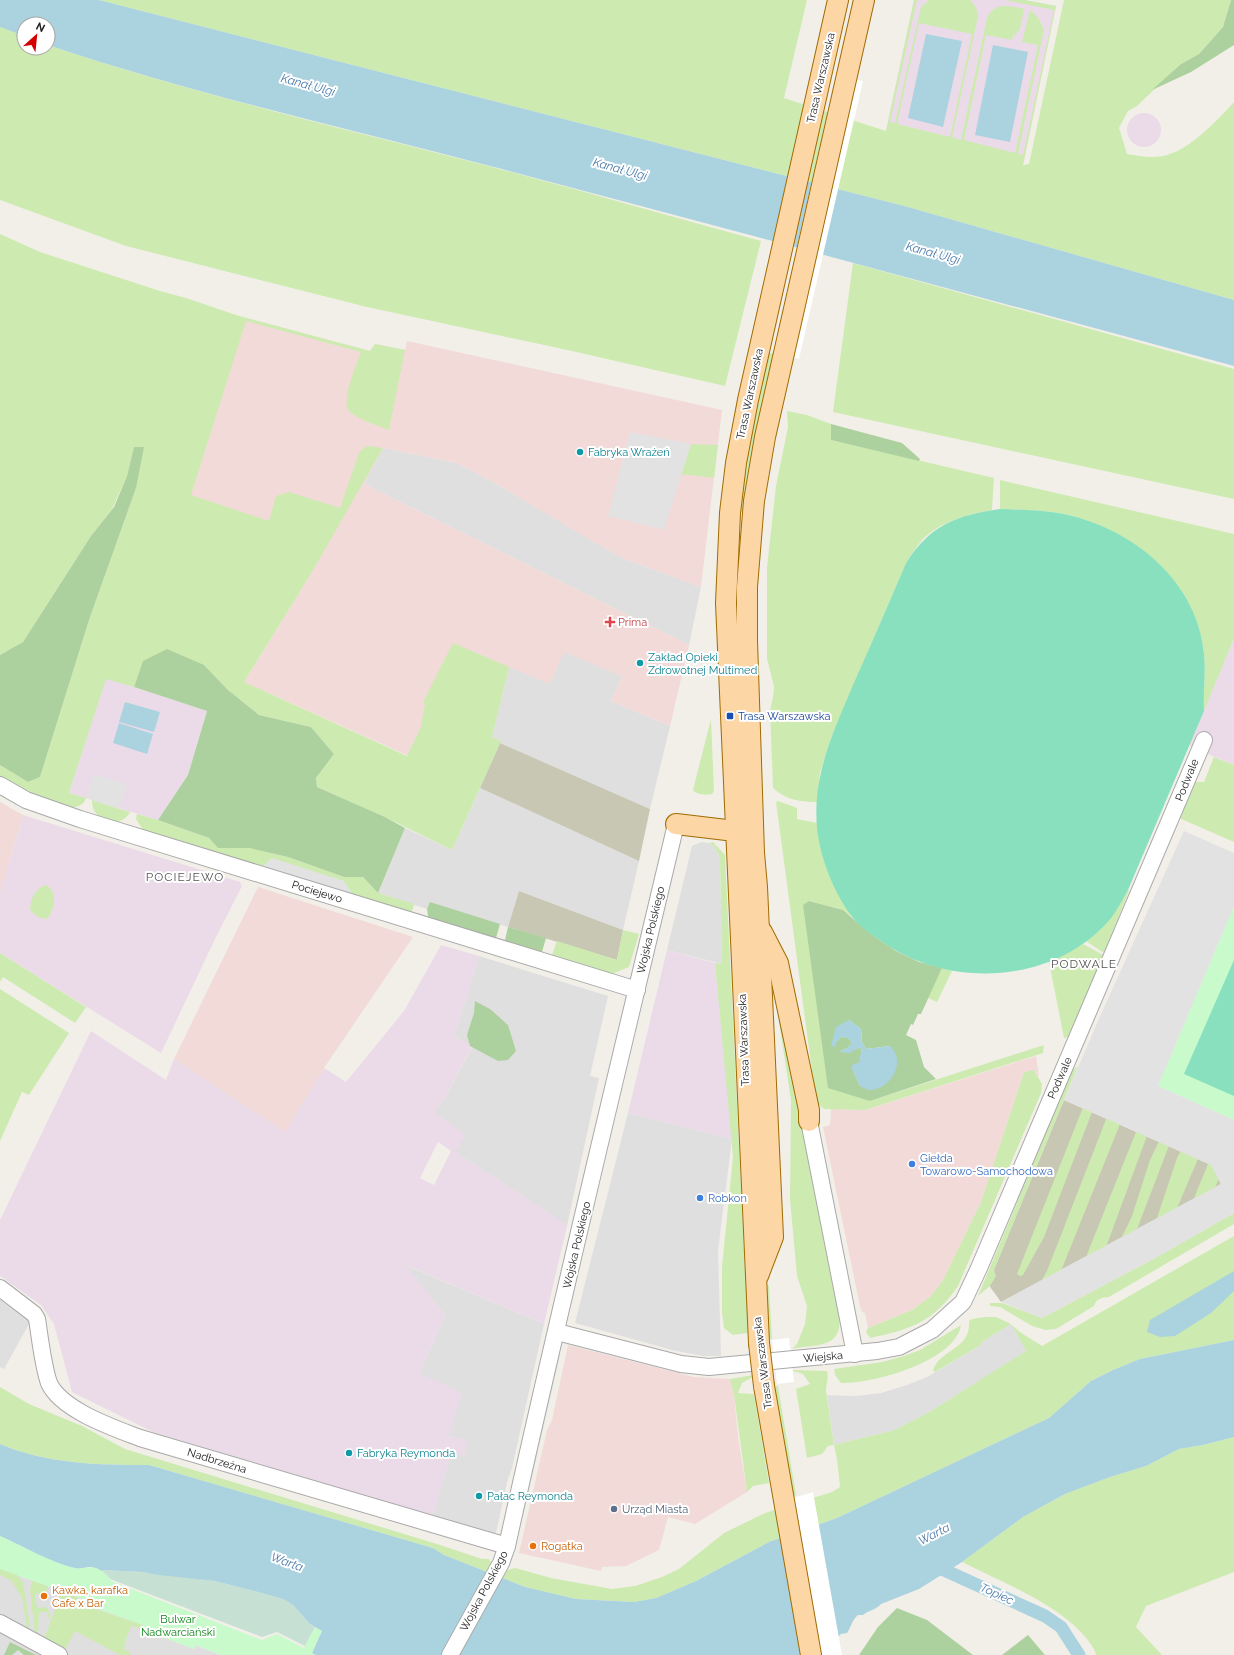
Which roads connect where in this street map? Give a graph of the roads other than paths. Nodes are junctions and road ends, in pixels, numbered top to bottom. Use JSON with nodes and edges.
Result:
{"nodes":[{"id":1,"x":838,"y":0,"type":"edge"},
{"id":2,"x":864,"y":0,"type":"edge"},
{"id":3,"x":1204,"y":740,"type":"dead end"},
{"id":4,"x":0,"y":785,"type":"edge"},
{"id":5,"x":676,"y":824,"type":"joint"},
{"id":6,"x":735,"y":831,"type":"junction"},
{"id":7,"x":754,"y":853,"type":"junction"},
{"id":8,"x":759,"y":927,"type":"junction"},
{"id":9,"x":637,"y":990,"type":"junction"},
{"id":10,"x":809,"y":1121,"type":"joint"},
{"id":11,"x":755,"y":1285,"type":"junction"},
{"id":12,"x":0,"y":1288,"type":"edge"},
{"id":13,"x":557,"y":1332,"type":"junction"},
{"id":14,"x":855,"y":1354,"type":"junction"},
{"id":15,"x":507,"y":1546,"type":"junction"},
{"id":16,"x":0,"y":1623,"type":"edge"},
{"id":17,"x":59,"y":1655,"type":"edge"},
{"id":18,"x":450,"y":1655,"type":"edge"},
{"id":19,"x":811,"y":1655,"type":"edge"}],
"edges":[{"from":1,"to":6,"type":"main road","name":"Trasa Warszawska"},
{"from":2,"to":7,"type":"main road","name":"Trasa Warszawska"},
{"from":3,"to":14,"type":"street","name":"Podwale"},
{"from":4,"to":9,"type":"street","name":"Pociejewo"},
{"from":5,"to":6,"type":"main road"},
{"from":5,"to":9,"type":"street","name":"Wojska Polskiego"},
{"from":6,"to":7,"type":"main road"},
{"from":6,"to":11,"type":"main road","name":"Trasa Warszawska"},
{"from":7,"to":8,"type":"main road","name":"Trasa Warszawska"},
{"from":8,"to":10,"type":"main road"},
{"from":8,"to":11,"type":"main road","name":"Trasa Warszawska"},
{"from":9,"to":13,"type":"street","name":"Wojska Polskiego"},
{"from":10,"to":14,"type":"street","name":"Wiejska"},
{"from":11,"to":19,"type":"main road","name":"Trasa Warszawska","bridge":true},
{"from":12,"to":15,"type":"street","name":"Nadbrzeżna"},
{"from":13,"to":14,"type":"street","name":"Wiejska"},
{"from":13,"to":15,"type":"street","name":"Wojska Polskiego"},
{"from":15,"to":18,"type":"street","name":"Wojska Polskiego"},
{"from":16,"to":17,"type":"street"}]}
